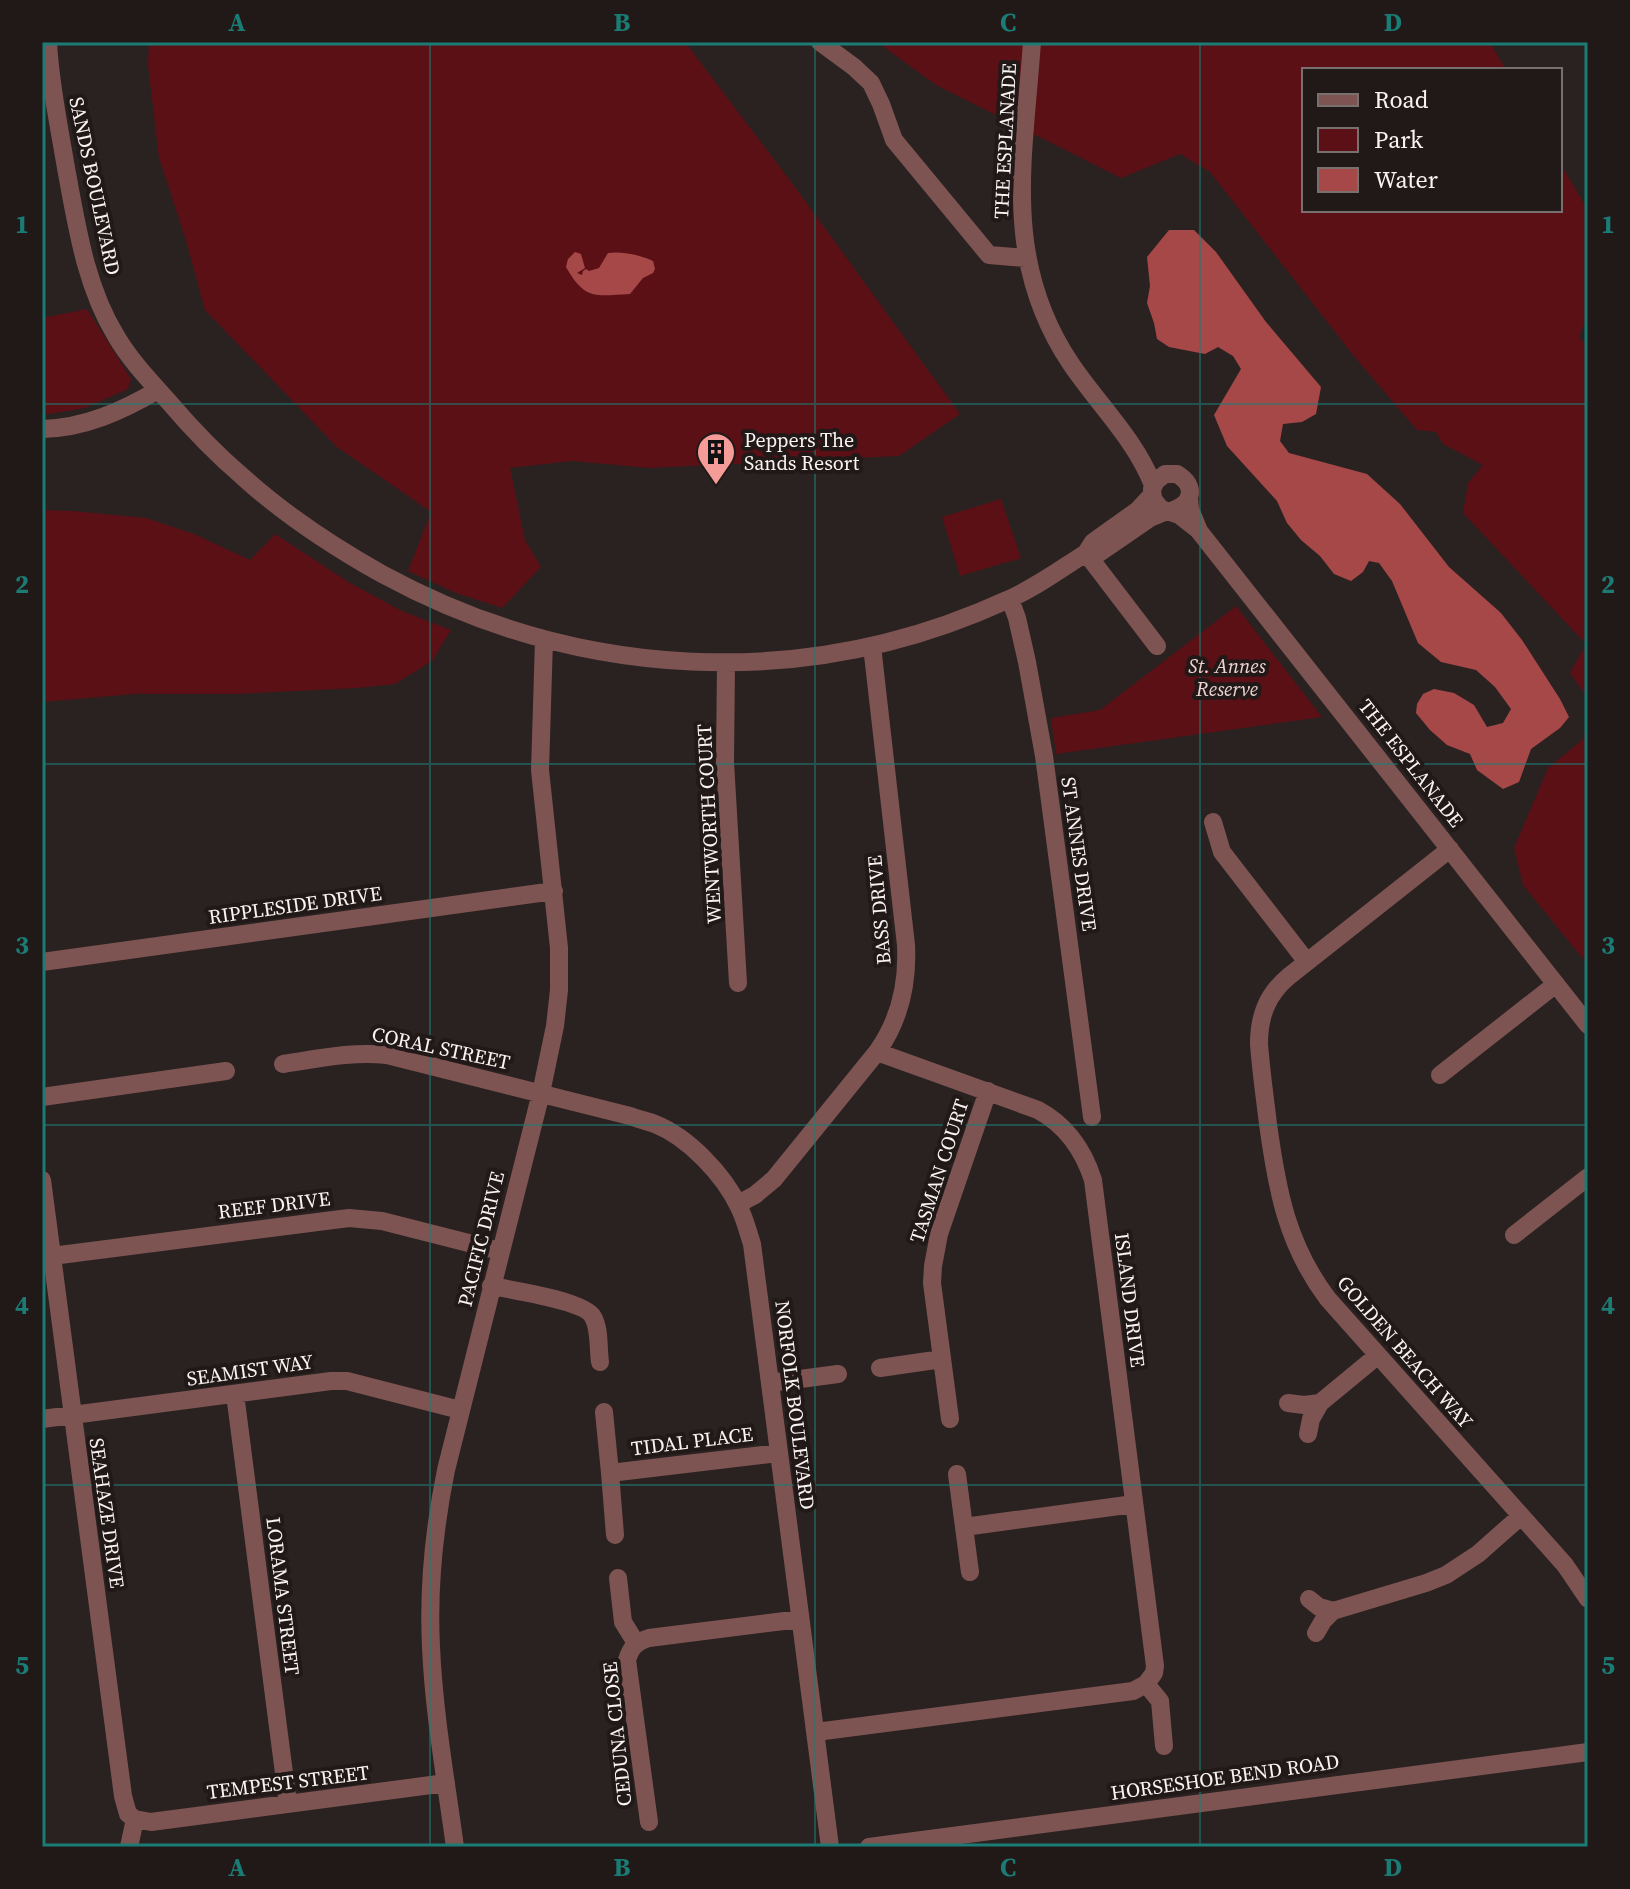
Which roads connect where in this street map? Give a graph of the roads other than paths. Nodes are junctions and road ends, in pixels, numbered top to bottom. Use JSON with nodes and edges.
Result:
{"nodes":[{"id":1,"x":48,"y":42,"type":"edge"},
{"id":2,"x":820,"y":42,"type":"edge"},
{"id":3,"x":1032,"y":42,"type":"edge"},
{"id":4,"x":1026,"y":258,"type":"junction"},
{"id":5,"x":158,"y":390,"type":"junction"},
{"id":6,"x":42,"y":429,"type":"edge"},
{"id":7,"x":1136,"y":450,"type":"junction"},
{"id":8,"x":1170,"y":473,"type":"junction"},
{"id":9,"x":1152,"y":490,"type":"junction"},
{"id":10,"x":1189,"y":498,"type":"junction"},
{"id":11,"x":1169,"y":511,"type":"junction"},
{"id":12,"x":1197,"y":529,"type":"junction"},
{"id":13,"x":1086,"y":553,"type":"junction"},
{"id":14,"x":1010,"y":599,"type":"junction"},
{"id":15,"x":544,"y":640,"type":"junction"},
{"id":16,"x":872,"y":646,"type":"junction"},
{"id":17,"x":1157,"y":646,"type":"dead end"},
{"id":18,"x":726,"y":663,"type":"junction"},
{"id":19,"x":1213,"y":822,"type":"dead end"},
{"id":20,"x":1450,"y":849,"type":"junction"},
{"id":21,"x":554,"y":891,"type":"junction"},
{"id":22,"x":42,"y":962,"type":"edge"},
{"id":23,"x":1307,"y":962,"type":"junction"},
{"id":24,"x":738,"y":983,"type":"dead end"},
{"id":25,"x":1556,"y":984,"type":"junction"},
{"id":26,"x":1588,"y":1025,"type":"edge"},
{"id":27,"x":877,"y":1052,"type":"junction"},
{"id":28,"x":283,"y":1064,"type":"dead end"},
{"id":29,"x":226,"y":1071,"type":"dead end"},
{"id":30,"x":1440,"y":1075,"type":"dead end"},
{"id":31,"x":988,"y":1091,"type":"junction"},
{"id":32,"x":541,"y":1093,"type":"junction"},
{"id":33,"x":42,"y":1097,"type":"edge"},
{"id":34,"x":1092,"y":1117,"type":"dead end"},
{"id":35,"x":1588,"y":1177,"type":"edge"},
{"id":36,"x":42,"y":1180,"type":"edge"},
{"id":37,"x":738,"y":1204,"type":"junction"},
{"id":38,"x":1514,"y":1235,"type":"dead end"},
{"id":39,"x":500,"y":1251,"type":"junction"},
{"id":40,"x":52,"y":1256,"type":"junction"},
{"id":41,"x":491,"y":1286,"type":"junction"},
{"id":42,"x":1377,"y":1356,"type":"junction"},
{"id":43,"x":942,"y":1359,"type":"junction"},
{"id":44,"x":600,"y":1362,"type":"dead end"},
{"id":45,"x":880,"y":1368,"type":"dead end"},
{"id":46,"x":838,"y":1374,"type":"dead end"},
{"id":47,"x":770,"y":1383,"type":"junction"},
{"id":48,"x":235,"y":1394,"type":"junction"},
{"id":49,"x":1288,"y":1403,"type":"dead end"},
{"id":50,"x":1320,"y":1403,"type":"junction"},
{"id":51,"x":460,"y":1410,"type":"junction"},
{"id":52,"x":604,"y":1412,"type":"dead end"},
{"id":53,"x":72,"y":1414,"type":"junction"},
{"id":54,"x":42,"y":1419,"type":"edge"},
{"id":55,"x":950,"y":1419,"type":"dead end"},
{"id":56,"x":1308,"y":1434,"type":"dead end"},
{"id":57,"x":779,"y":1453,"type":"junction"},
{"id":58,"x":610,"y":1473,"type":"junction"},
{"id":59,"x":957,"y":1474,"type":"dead end"},
{"id":60,"x":1134,"y":1504,"type":"junction"},
{"id":61,"x":1521,"y":1516,"type":"junction"},
{"id":62,"x":964,"y":1527,"type":"junction"},
{"id":63,"x":615,"y":1535,"type":"dead end"},
{"id":64,"x":970,"y":1572,"type":"dead end"},
{"id":65,"x":618,"y":1578,"type":"dead end"},
{"id":66,"x":1309,"y":1599,"type":"dead end"},
{"id":67,"x":1588,"y":1599,"type":"edge"},
{"id":68,"x":1333,"y":1611,"type":"junction"},
{"id":69,"x":800,"y":1619,"type":"junction"},
{"id":70,"x":1316,"y":1633,"type":"dead end"},
{"id":71,"x":636,"y":1643,"type":"junction"},
{"id":72,"x":1146,"y":1684,"type":"junction"},
{"id":73,"x":816,"y":1732,"type":"junction"},
{"id":74,"x":1164,"y":1746,"type":"dead end"},
{"id":75,"x":1588,"y":1752,"type":"edge"},
{"id":76,"x":446,"y":1783,"type":"junction"},
{"id":77,"x":288,"y":1804,"type":"junction"},
{"id":78,"x":135,"y":1819,"type":"junction"},
{"id":79,"x":649,"y":1822,"type":"dead end"},
{"id":80,"x":129,"y":1847,"type":"edge"},
{"id":81,"x":455,"y":1847,"type":"edge"},
{"id":82,"x":830,"y":1847,"type":"edge"},
{"id":83,"x":869,"y":1847,"type":"edge"}],
"edges":[{"from":1,"to":5,"type":"street","name":"SANDS BOULEVARD"},
{"from":2,"to":4,"type":"street"},
{"from":3,"to":4,"type":"street","name":"THE ESPLANADE"},
{"from":4,"to":7,"type":"street","name":"THE ESPLANADE"},
{"from":5,"to":6,"type":"street"},
{"from":5,"to":15,"type":"street","name":"SANDS BOULEVARD"},
{"from":7,"to":8,"type":"street","name":"THE ESPLANADE"},
{"from":7,"to":9,"type":"street","name":"THE ESPLANADE"},
{"from":8,"to":9,"type":"street"},
{"from":8,"to":10,"type":"street","name":"THE ESPLANADE"},
{"from":9,"to":11,"type":"street","name":"THE ESPLANADE"},
{"from":9,"to":13,"type":"street","name":"SANDS BOULEVARD"},
{"from":10,"to":11,"type":"street"},
{"from":10,"to":12,"type":"street","name":"THE ESPLANADE"},
{"from":11,"to":12,"type":"street","name":"THE ESPLANADE"},
{"from":11,"to":13,"type":"street","name":"SANDS BOULEVARD"},
{"from":12,"to":20,"type":"street","name":"THE ESPLANADE"},
{"from":13,"to":14,"type":"street","name":"SANDS BOULEVARD"},
{"from":13,"to":17,"type":"street"},
{"from":14,"to":16,"type":"street","name":"SANDS BOULEVARD"},
{"from":14,"to":34,"type":"street","name":"ST ANNES DRIVE"},
{"from":15,"to":18,"type":"street","name":"SANDS BOULEVARD"},
{"from":15,"to":21,"type":"street","name":"PACIFIC DRIVE"},
{"from":16,"to":18,"type":"street","name":"SANDS BOULEVARD"},
{"from":16,"to":27,"type":"street","name":"BASS DRIVE"},
{"from":18,"to":24,"type":"street","name":"WENTWORTH COURT"},
{"from":19,"to":23,"type":"street"},
{"from":20,"to":23,"type":"street","name":"GOLDEN BEACH WAY"},
{"from":20,"to":25,"type":"street","name":"THE ESPLANADE"},
{"from":21,"to":22,"type":"street","name":"RIPPLESIDE DRIVE"},
{"from":21,"to":32,"type":"street","name":"PACIFIC DRIVE"},
{"from":23,"to":42,"type":"street","name":"GOLDEN BEACH WAY"},
{"from":25,"to":26,"type":"street","name":"THE ESPLANADE"},
{"from":25,"to":30,"type":"street"},
{"from":27,"to":31,"type":"street","name":"ISLAND DRIVE"},
{"from":27,"to":37,"type":"street","name":"BASS DRIVE"},
{"from":28,"to":32,"type":"street","name":"CORAL STREET"},
{"from":29,"to":33,"type":"street"},
{"from":31,"to":43,"type":"street","name":"TASMAN COURT"},
{"from":31,"to":60,"type":"street","name":"ISLAND DRIVE"},
{"from":32,"to":37,"type":"street","name":"NORFOLK BOULEVARD"},
{"from":32,"to":39,"type":"street","name":"PACIFIC DRIVE"},
{"from":35,"to":38,"type":"street"},
{"from":36,"to":40,"type":"street","name":"SEAHAZE DRIVE"},
{"from":37,"to":47,"type":"street","name":"NORFOLK BOULEVARD"},
{"from":39,"to":40,"type":"street","name":"REEF DRIVE"},
{"from":39,"to":41,"type":"street","name":"PACIFIC DRIVE"},
{"from":40,"to":53,"type":"street","name":"SEAHAZE DRIVE"},
{"from":41,"to":44,"type":"street"},
{"from":41,"to":51,"type":"street","name":"PACIFIC DRIVE"},
{"from":42,"to":50,"type":"street"},
{"from":42,"to":61,"type":"street","name":"GOLDEN BEACH WAY"},
{"from":43,"to":45,"type":"street"},
{"from":43,"to":55,"type":"street","name":"TASMAN COURT"},
{"from":46,"to":47,"type":"street"},
{"from":47,"to":57,"type":"street","name":"NORFOLK BOULEVARD"},
{"from":48,"to":51,"type":"street","name":"SEAMIST WAY"},
{"from":48,"to":53,"type":"street","name":"SEAMIST WAY"},
{"from":48,"to":77,"type":"street","name":"LORAMA STREET"},
{"from":49,"to":50,"type":"street"},
{"from":50,"to":56,"type":"street"},
{"from":51,"to":76,"type":"street","name":"PACIFIC DRIVE"},
{"from":52,"to":58,"type":"street","name":"TIDAL PLACE"},
{"from":53,"to":54,"type":"street","name":"SEAMIST WAY"},
{"from":53,"to":78,"type":"street","name":"SEAHAZE DRIVE"},
{"from":57,"to":58,"type":"street","name":"TIDAL PLACE"},
{"from":57,"to":69,"type":"street","name":"NORFOLK BOULEVARD"},
{"from":58,"to":63,"type":"street","name":"TIDAL PLACE"},
{"from":59,"to":62,"type":"street"},
{"from":60,"to":62,"type":"street"},
{"from":60,"to":72,"type":"street","name":"ISLAND DRIVE"},
{"from":61,"to":67,"type":"street","name":"GOLDEN BEACH WAY"},
{"from":61,"to":68,"type":"street"},
{"from":62,"to":64,"type":"street"},
{"from":65,"to":71,"type":"street","name":"CEDUNA CLOSE"},
{"from":66,"to":68,"type":"street"},
{"from":68,"to":70,"type":"street"},
{"from":69,"to":71,"type":"street","name":"CEDUNA CLOSE"},
{"from":69,"to":73,"type":"street","name":"NORFOLK BOULEVARD"},
{"from":71,"to":79,"type":"street","name":"CEDUNA CLOSE"},
{"from":72,"to":73,"type":"street"},
{"from":72,"to":74,"type":"street"},
{"from":73,"to":82,"type":"street","name":"NORFOLK BOULEVARD"},
{"from":75,"to":83,"type":"street","name":"HORSESHOE BEND ROAD"},
{"from":76,"to":77,"type":"street","name":"TEMPEST STREET"},
{"from":76,"to":81,"type":"street","name":"PACIFIC DRIVE"},
{"from":77,"to":78,"type":"street","name":"TEMPEST STREET"},
{"from":78,"to":80,"type":"street"}]}
